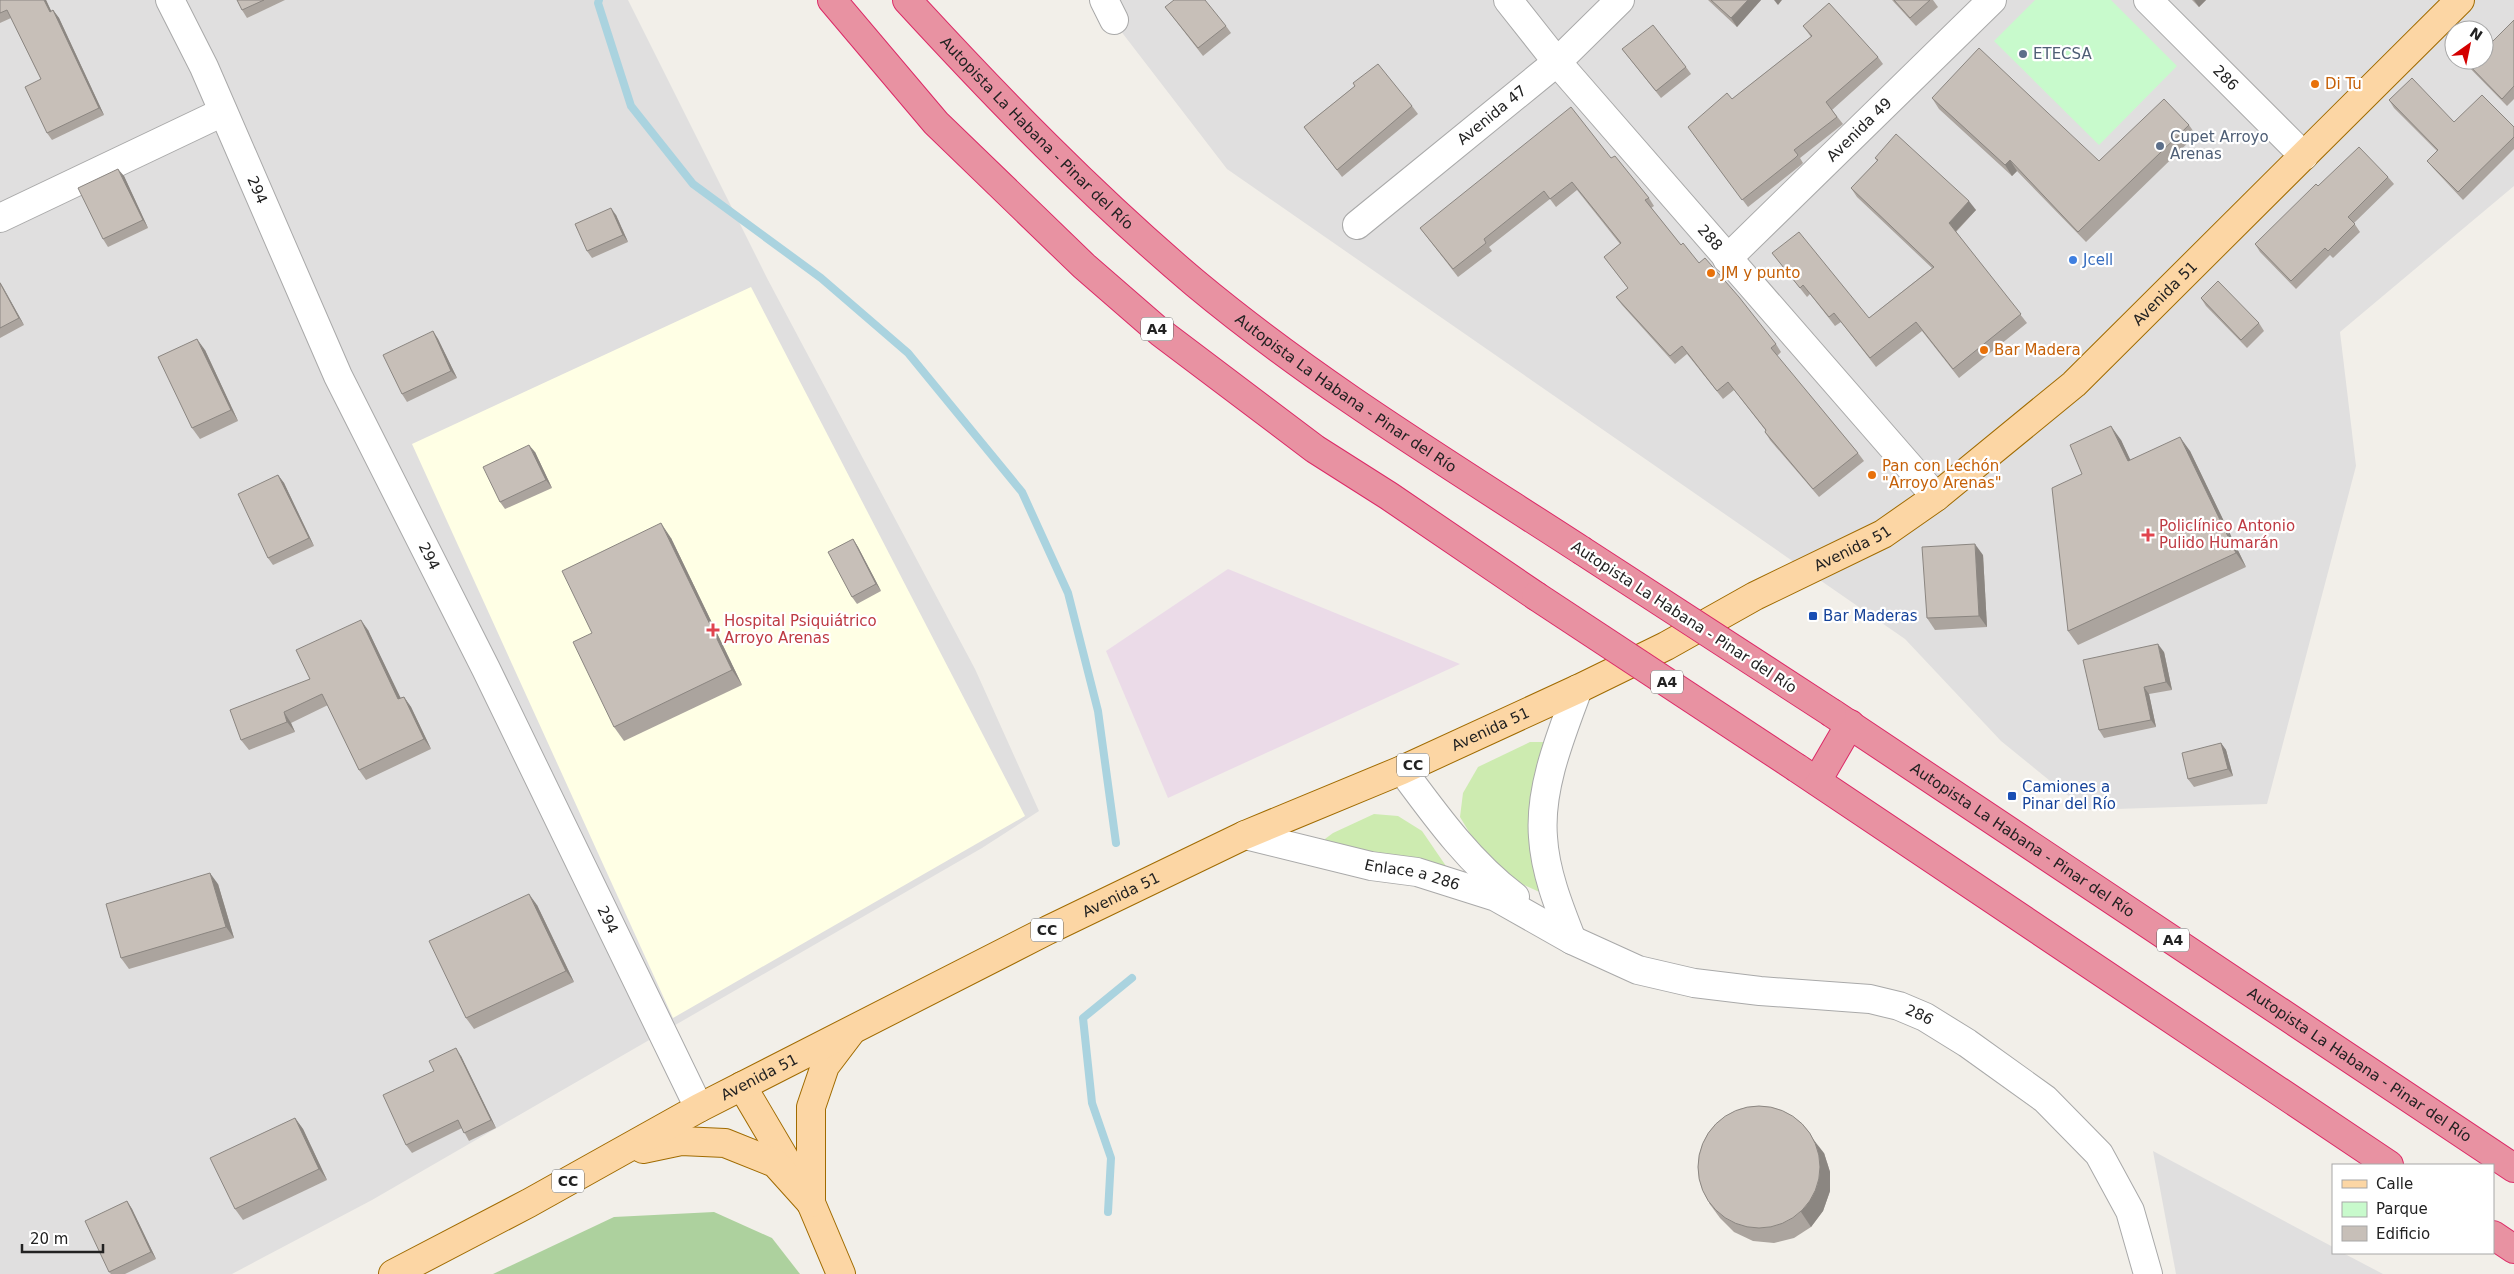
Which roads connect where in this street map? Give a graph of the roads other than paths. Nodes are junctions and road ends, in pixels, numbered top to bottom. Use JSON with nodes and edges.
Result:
{"nodes":[{"id":1,"x":170,"y":0,"type":"edge"},
{"id":2,"x":832,"y":0,"type":"edge"},
{"id":3,"x":907,"y":0,"type":"edge"},
{"id":4,"x":1508,"y":0,"type":"edge"},
{"id":5,"x":1620,"y":0,"type":"edge"},
{"id":6,"x":1992,"y":0,"type":"edge"},
{"id":7,"x":2148,"y":0,"type":"edge"},
{"id":8,"x":2460,"y":0,"type":"edge"},
{"id":9,"x":1557,"y":62,"type":"junction"},
{"id":10,"x":224,"y":112,"type":"junction"},
{"id":11,"x":2304,"y":156,"type":"junction"},
{"id":12,"x":0,"y":218,"type":"edge"},
{"id":13,"x":1357,"y":225,"type":"dead end"},
{"id":14,"x":1727,"y":259,"type":"junction"},
{"id":15,"x":1936,"y":497,"type":"junction"},
{"id":16,"x":1578,"y":689,"type":"junction"},
{"id":17,"x":1841,"y":719,"type":"junction"},
{"id":18,"x":1402,"y":770,"type":"junction"},
{"id":19,"x":1807,"y":774,"type":"junction"},
{"id":20,"x":1244,"y":835,"type":"junction"},
{"id":21,"x":1572,"y":940,"type":"junction"},
{"id":22,"x":852,"y":1030,"type":"junction"},
{"id":23,"x":742,"y":1086,"type":"junction"},
{"id":24,"x":699,"y":1108,"type":"junction"},
{"id":25,"x":612,"y":1156,"type":"junction"},
{"id":26,"x":2388,"y":1164,"type":"edge"},
{"id":27,"x":2514,"y":1168,"type":"edge"},
{"id":28,"x":811,"y":1203,"type":"junction"},
{"id":29,"x":2494,"y":1236,"type":"edge"},
{"id":30,"x":2514,"y":1249,"type":"edge"},
{"id":31,"x":393,"y":1274,"type":"edge"},
{"id":32,"x":842,"y":1274,"type":"edge"},
{"id":33,"x":2148,"y":1274,"type":"edge"}],
"edges":[{"from":1,"to":10,"type":"street","name":"294"},
{"from":2,"to":19,"type":"highway","number":"A4","bridge":true},
{"from":3,"to":17,"type":"highway","name":"Autopista La Habana - Pinar del Río","number":"A4","bridge":true},
{"from":4,"to":9,"type":"street","name":"288"},
{"from":5,"to":9,"type":"street","name":"Avenida 47"},
{"from":6,"to":14,"type":"street","name":"Avenida 49"},
{"from":7,"to":11,"type":"street","name":"286"},
{"from":8,"to":11,"type":"main road","name":"Avenida 51","number":"CC"},
{"from":9,"to":13,"type":"street","name":"Avenida 47"},
{"from":9,"to":14,"type":"street","name":"288"},
{"from":10,"to":12,"type":"street"},
{"from":10,"to":24,"type":"street","name":"294"},
{"from":11,"to":15,"type":"main road","name":"Avenida 51","number":"CC"},
{"from":14,"to":15,"type":"street","name":"288"},
{"from":15,"to":16,"type":"main road","name":"Avenida 51","number":"CC"},
{"from":16,"to":18,"type":"main road","name":"Avenida 51","number":"CC"},
{"from":16,"to":21,"type":"street"},
{"from":17,"to":19,"type":"highway"},
{"from":17,"to":27,"type":"highway","name":"Autopista La Habana - Pinar del Río","number":"A4"},
{"from":18,"to":20,"type":"main road","name":"Avenida 51","number":"CC"},
{"from":18,"to":21,"type":"street","name":"Enlace a 286"},
{"from":19,"to":26,"type":"highway","number":"A4"},
{"from":20,"to":21,"type":"street","name":"Enlace a 286"},
{"from":20,"to":22,"type":"main road","name":"Avenida 51","number":"CC"},
{"from":21,"to":33,"type":"street","name":"286"},
{"from":22,"to":23,"type":"main road","name":"Avenida 51","number":"CC"},
{"from":22,"to":28,"type":"main road"},
{"from":23,"to":24,"type":"main road","name":"Avenida 51","number":"CC"},
{"from":23,"to":28,"type":"main road"},
{"from":24,"to":25,"type":"main road","name":"Avenida 51","number":"CC"},
{"from":25,"to":28,"type":"main road"},
{"from":25,"to":31,"type":"main road","name":"Avenida 51","number":"CC"},
{"from":28,"to":32,"type":"main road"},
{"from":29,"to":30,"type":"highway"}]}
